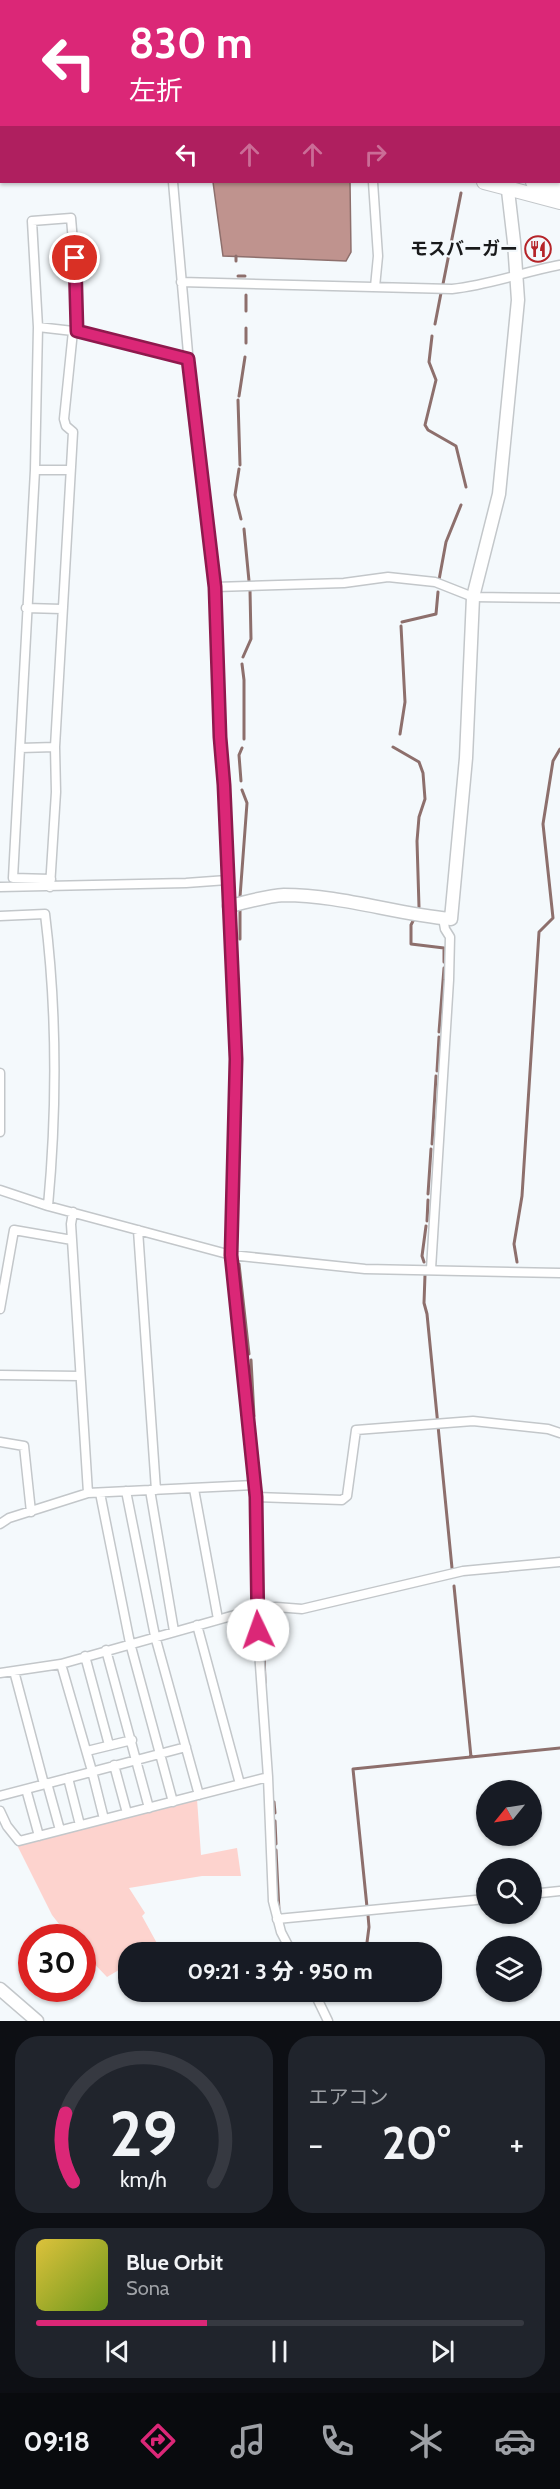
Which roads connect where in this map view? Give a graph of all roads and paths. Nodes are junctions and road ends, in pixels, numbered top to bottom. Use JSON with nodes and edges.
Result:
{"nodes":[{"id":1,"x":173,"y":183,"type":"edge"},
{"id":2,"x":373,"y":183,"type":"edge"},
{"id":3,"x":492,"y":183,"type":"edge"},
{"id":4,"x":537,"y":183,"type":"edge"},
{"id":5,"x":507,"y":185,"type":"edge"},
{"id":6,"x":560,"y":189,"type":"edge"},
{"id":7,"x":560,"y":202,"type":"edge"},
{"id":8,"x":560,"y":265,"type":"edge"},
{"id":9,"x":517,"y":276,"type":"junction"},
{"id":10,"x":181,"y":282,"type":"junction"},
{"id":11,"x":375,"y":287,"type":"junction"},
{"id":12,"x":38,"y":327,"type":"junction"},
{"id":13,"x":75,"y":331,"type":"junction"},
{"id":14,"x":188,"y":359,"type":"junction"},
{"id":15,"x":35,"y":470,"type":"junction"},
{"id":16,"x":70,"y":470,"type":"junction"},
{"id":17,"x":215,"y":587,"type":"junction"},
{"id":18,"x":473,"y":597,"type":"junction"},
{"id":19,"x":560,"y":598,"type":"edge"},
{"id":20,"x":26,"y":608,"type":"junction"},
{"id":21,"x":62,"y":609,"type":"junction"},
{"id":22,"x":55,"y":747,"type":"junction"},
{"id":23,"x":20,"y":748,"type":"junction"},
{"id":24,"x":227,"y":880,"type":"junction"},
{"id":25,"x":50,"y":883,"type":"junction"},
{"id":26,"x":0,"y":887,"type":"edge"},
{"id":27,"x":229,"y":906,"type":"junction"},
{"id":28,"x":0,"y":916,"type":"edge"},
{"id":29,"x":444,"y":918,"type":"junction"},
{"id":30,"x":0,"y":1073,"type":"edge"},
{"id":31,"x":0,"y":1132,"type":"edge"},
{"id":32,"x":0,"y":1190,"type":"edge"},
{"id":33,"x":48,"y":1206,"type":"junction"},
{"id":34,"x":73,"y":1212,"type":"junction"},
{"id":35,"x":138,"y":1230,"type":"junction"},
{"id":36,"x":72,"y":1240,"type":"junction"},
{"id":37,"x":231,"y":1255,"type":"junction"},
{"id":38,"x":431,"y":1269,"type":"junction"},
{"id":39,"x":560,"y":1273,"type":"edge"},
{"id":40,"x":0,"y":1309,"type":"edge"},
{"id":41,"x":0,"y":1376,"type":"edge"},
{"id":42,"x":81,"y":1376,"type":"junction"},
{"id":43,"x":560,"y":1433,"type":"edge"},
{"id":44,"x":0,"y":1442,"type":"edge"},
{"id":45,"x":254,"y":1485,"type":"junction"},
{"id":46,"x":194,"y":1489,"type":"junction"},
{"id":47,"x":153,"y":1490,"type":"junction"},
{"id":48,"x":126,"y":1491,"type":"junction"},
{"id":49,"x":100,"y":1492,"type":"junction"},
{"id":50,"x":88,"y":1493,"type":"junction"},
{"id":51,"x":256,"y":1497,"type":"junction"},
{"id":52,"x":31,"y":1512,"type":"junction"},
{"id":53,"x":0,"y":1524,"type":"edge"},
{"id":54,"x":560,"y":1562,"type":"edge"},
{"id":55,"x":256,"y":1608,"type":"junction"},
{"id":56,"x":218,"y":1619,"type":"junction"},
{"id":57,"x":197,"y":1625,"type":"junction"},
{"id":58,"x":174,"y":1631,"type":"junction"},
{"id":59,"x":155,"y":1636,"type":"junction"},
{"id":60,"x":130,"y":1643,"type":"junction"},
{"id":61,"x":106,"y":1650,"type":"junction"},
{"id":62,"x":85,"y":1656,"type":"junction"},
{"id":63,"x":61,"y":1664,"type":"junction"},
{"id":64,"x":14,"y":1671,"type":"junction"},
{"id":65,"x":0,"y":1673,"type":"edge"},
{"id":66,"x":132,"y":1740,"type":"junction"},
{"id":67,"x":109,"y":1745,"type":"junction"},
{"id":68,"x":186,"y":1747,"type":"junction"},
{"id":69,"x":87,"y":1751,"type":"junction"},
{"id":70,"x":160,"y":1754,"type":"junction"},
{"id":71,"x":136,"y":1759,"type":"junction"},
{"id":72,"x":114,"y":1765,"type":"junction"},
{"id":73,"x":93,"y":1771,"type":"junction"},
{"id":74,"x":268,"y":1777,"type":"junction"},
{"id":75,"x":68,"y":1778,"type":"junction"},
{"id":76,"x":46,"y":1784,"type":"junction"},
{"id":77,"x":240,"y":1784,"type":"junction"},
{"id":78,"x":26,"y":1789,"type":"junction"},
{"id":79,"x":199,"y":1795,"type":"junction"},
{"id":80,"x":0,"y":1796,"type":"edge"},
{"id":81,"x":173,"y":1802,"type":"junction"},
{"id":82,"x":149,"y":1808,"type":"junction"},
{"id":83,"x":0,"y":1812,"type":"edge"},
{"id":84,"x":127,"y":1814,"type":"junction"},
{"id":85,"x":104,"y":1819,"type":"junction"},
{"id":86,"x":80,"y":1825,"type":"junction"},
{"id":87,"x":60,"y":1830,"type":"junction"},
{"id":88,"x":39,"y":1836,"type":"junction"},
{"id":89,"x":560,"y":1891,"type":"edge"},
{"id":90,"x":542,"y":1893,"type":"edge"},
{"id":91,"x":476,"y":1900,"type":"edge"},
{"id":92,"x":276,"y":1919,"type":"junction"},
{"id":93,"x":287,"y":1942,"type":"edge"},
{"id":94,"x":0,"y":1989,"type":"edge"},
{"id":95,"x":319,"y":2002,"type":"edge"},
{"id":96,"x":37,"y":2021,"type":"edge"},
{"id":97,"x":328,"y":2021,"type":"edge"}],
"edges":[{"from":1,"to":10,"type":"street"},
{"from":2,"to":11,"type":"street"},
{"from":3,"to":5,"type":"main road"},
{"from":4,"to":6,"type":"main road"},
{"from":5,"to":7,"type":"main road"},
{"from":5,"to":9,"type":"street"},
{"from":8,"to":9,"type":"street"},
{"from":9,"to":11,"type":"street"},
{"from":9,"to":18,"type":"street"},
{"from":10,"to":11,"type":"street"},
{"from":10,"to":14,"type":"street"},
{"from":12,"to":13,"type":"street"},
{"from":12,"to":13,"type":"street"},
{"from":12,"to":15,"type":"street"},
{"from":13,"to":14,"type":"street"},
{"from":13,"to":16,"type":"street"},
{"from":14,"to":17,"type":"street"},
{"from":15,"to":16,"type":"street"},
{"from":15,"to":20,"type":"street"},
{"from":16,"to":21,"type":"street"},
{"from":17,"to":18,"type":"street"},
{"from":17,"to":24,"type":"street"},
{"from":18,"to":19,"type":"street"},
{"from":18,"to":29,"type":"street"},
{"from":20,"to":21,"type":"street"},
{"from":20,"to":23,"type":"street"},
{"from":21,"to":22,"type":"street"},
{"from":22,"to":23,"type":"street"},
{"from":22,"to":25,"type":"street"},
{"from":23,"to":25,"type":"street"},
{"from":24,"to":25,"type":"street"},
{"from":24,"to":27,"type":"street"},
{"from":25,"to":26,"type":"street"},
{"from":27,"to":29,"type":"street"},
{"from":27,"to":37,"type":"street"},
{"from":28,"to":33,"type":"street"},
{"from":29,"to":38,"type":"street"},
{"from":30,"to":31,"type":"street"},
{"from":32,"to":33,"type":"street"},
{"from":33,"to":34,"type":"street"},
{"from":34,"to":35,"type":"street"},
{"from":34,"to":36,"type":"street"},
{"from":35,"to":37,"type":"street"},
{"from":35,"to":47,"type":"street"},
{"from":36,"to":40,"type":"street"},
{"from":36,"to":42,"type":"street"},
{"from":37,"to":38,"type":"street"},
{"from":37,"to":45,"type":"street"},
{"from":38,"to":39,"type":"street"},
{"from":41,"to":42,"type":"street"},
{"from":42,"to":50,"type":"street"},
{"from":43,"to":51,"type":"street"},
{"from":44,"to":52,"type":"street"},
{"from":45,"to":46,"type":"street"},
{"from":45,"to":51,"type":"street"},
{"from":46,"to":47,"type":"street"},
{"from":46,"to":56,"type":"street"},
{"from":47,"to":48,"type":"street"},
{"from":47,"to":58,"type":"street"},
{"from":48,"to":49,"type":"street"},
{"from":48,"to":59,"type":"street"},
{"from":49,"to":50,"type":"street"},
{"from":49,"to":60,"type":"street"},
{"from":50,"to":52,"type":"street"},
{"from":51,"to":55,"type":"street"},
{"from":52,"to":53,"type":"street"},
{"from":54,"to":55,"type":"street"},
{"from":55,"to":56,"type":"street"},
{"from":55,"to":74,"type":"street"},
{"from":56,"to":57,"type":"street"},
{"from":57,"to":58,"type":"street"},
{"from":57,"to":77,"type":"street"},
{"from":58,"to":59,"type":"street"},
{"from":59,"to":60,"type":"street"},
{"from":59,"to":68,"type":"street"},
{"from":60,"to":61,"type":"street"},
{"from":60,"to":70,"type":"street"},
{"from":61,"to":62,"type":"street"},
{"from":61,"to":66,"type":"street"},
{"from":62,"to":63,"type":"street"},
{"from":62,"to":67,"type":"street"},
{"from":63,"to":64,"type":"street"},
{"from":63,"to":69,"type":"street"},
{"from":64,"to":65,"type":"street"},
{"from":64,"to":76,"type":"street"},
{"from":66,"to":67,"type":"street"},
{"from":66,"to":71,"type":"street"},
{"from":67,"to":69,"type":"street"},
{"from":68,"to":70,"type":"street"},
{"from":68,"to":79,"type":"street"},
{"from":69,"to":73,"type":"street"},
{"from":70,"to":71,"type":"street"},
{"from":70,"to":81,"type":"street"},
{"from":71,"to":72,"type":"street"},
{"from":71,"to":82,"type":"street"},
{"from":72,"to":73,"type":"street"},
{"from":72,"to":84,"type":"street"},
{"from":73,"to":75,"type":"street"},
{"from":73,"to":85,"type":"street"},
{"from":74,"to":77,"type":"street"},
{"from":74,"to":92,"type":"street"},
{"from":75,"to":76,"type":"street"},
{"from":75,"to":86,"type":"street"},
{"from":76,"to":78,"type":"street"},
{"from":76,"to":87,"type":"street"},
{"from":77,"to":79,"type":"street"},
{"from":78,"to":80,"type":"street"},
{"from":78,"to":88,"type":"street"},
{"from":79,"to":81,"type":"street"},
{"from":81,"to":82,"type":"street"},
{"from":82,"to":84,"type":"street"},
{"from":83,"to":88,"type":"street"},
{"from":84,"to":85,"type":"street"},
{"from":85,"to":86,"type":"street"},
{"from":86,"to":87,"type":"street"},
{"from":87,"to":88,"type":"street"},
{"from":89,"to":90,"type":"street"},
{"from":91,"to":92,"type":"street"},
{"from":92,"to":93,"type":"street"},
{"from":94,"to":96,"type":"street"},
{"from":95,"to":97,"type":"street"}]}
